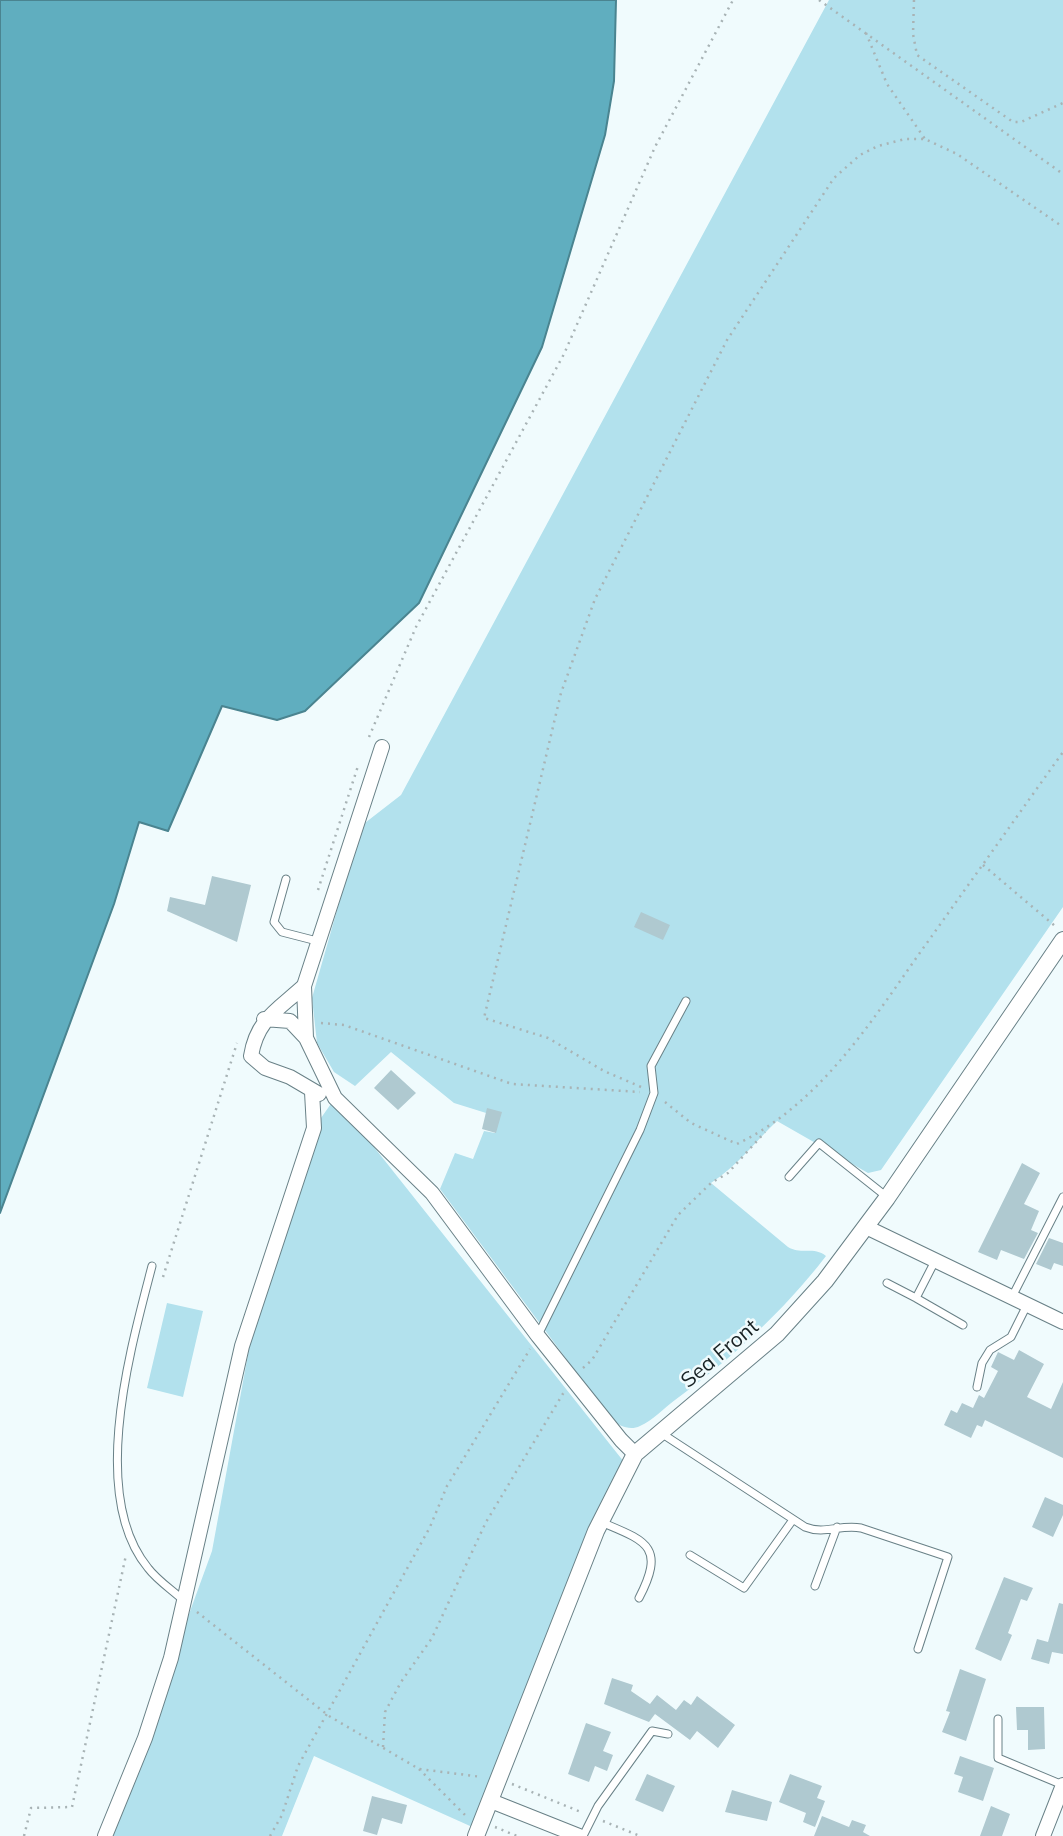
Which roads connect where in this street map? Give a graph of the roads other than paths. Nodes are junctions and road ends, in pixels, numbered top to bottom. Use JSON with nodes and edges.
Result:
{"nodes":[{"id":1,"x":382,"y":747,"type":"dead end"},
{"id":2,"x":286,"y":879,"type":"dead end"},
{"id":3,"x":1063,"y":940,"type":"edge"},
{"id":4,"x":317,"y":942,"type":"junction"},
{"id":5,"x":304,"y":986,"type":"junction"},
{"id":6,"x":686,"y":1001,"type":"dead end"},
{"id":7,"x":264,"y":1019,"type":"junction"},
{"id":8,"x":306,"y":1038,"type":"junction"},
{"id":9,"x":312,"y":1092,"type":"junction"},
{"id":10,"x":335,"y":1098,"type":"junction"},
{"id":11,"x":789,"y":1177,"type":"dead end"},
{"id":12,"x":1063,"y":1197,"type":"edge"},
{"id":13,"x":887,"y":1198,"type":"junction"},
{"id":14,"x":866,"y":1227,"type":"junction"},
{"id":15,"x":936,"y":1259,"type":"junction"},
{"id":16,"x":152,"y":1266,"type":"dead end"},
{"id":17,"x":887,"y":1283,"type":"dead end"},
{"id":18,"x":1012,"y":1297,"type":"junction"},
{"id":19,"x":916,"y":1298,"type":"junction"},
{"id":20,"x":1027,"y":1304,"type":"junction"},
{"id":21,"x":1063,"y":1322,"type":"edge"},
{"id":22,"x":962,"y":1325,"type":"dead end"},
{"id":23,"x":538,"y":1336,"type":"junction"},
{"id":24,"x":977,"y":1387,"type":"dead end"},
{"id":25,"x":660,"y":1432,"type":"junction"},
{"id":26,"x":635,"y":1454,"type":"junction"},
{"id":27,"x":792,"y":1521,"type":"junction"},
{"id":28,"x":601,"y":1522,"type":"junction"},
{"id":29,"x":837,"y":1527,"type":"junction"},
{"id":30,"x":690,"y":1555,"type":"dead end"},
{"id":31,"x":815,"y":1586,"type":"dead end"},
{"id":32,"x":639,"y":1598,"type":"dead end"},
{"id":33,"x":184,"y":1601,"type":"junction"},
{"id":34,"x":918,"y":1649,"type":"dead end"},
{"id":35,"x":998,"y":1719,"type":"dead end"},
{"id":36,"x":668,"y":1734,"type":"dead end"},
{"id":37,"x":1063,"y":1785,"type":"edge"},
{"id":38,"x":491,"y":1801,"type":"junction"},
{"id":39,"x":479,"y":1829,"type":"edge"},
{"id":40,"x":105,"y":1836,"type":"edge"},
{"id":41,"x":581,"y":1836,"type":"edge"},
{"id":42,"x":1044,"y":1836,"type":"edge"}],
"edges":[{"from":1,"to":4,"type":"street"},
{"from":2,"to":4,"type":"lane"},
{"from":3,"to":13,"type":"street","name":"Sea Front"},
{"from":4,"to":5,"type":"street"},
{"from":5,"to":7,"type":"street"},
{"from":5,"to":8,"type":"street"},
{"from":6,"to":23,"type":"lane"},
{"from":7,"to":8,"type":"street"},
{"from":7,"to":9,"type":"street"},
{"from":8,"to":10,"type":"street"},
{"from":9,"to":10,"type":"street"},
{"from":9,"to":33,"type":"street"},
{"from":10,"to":23,"type":"street"},
{"from":11,"to":13,"type":"lane"},
{"from":12,"to":18,"type":"lane"},
{"from":13,"to":14,"type":"street","name":"Sea Front"},
{"from":14,"to":15,"type":"street"},
{"from":14,"to":25,"type":"street","name":"Sea Front"},
{"from":15,"to":18,"type":"street"},
{"from":15,"to":19,"type":"lane"},
{"from":16,"to":33,"type":"lane"},
{"from":17,"to":19,"type":"lane"},
{"from":18,"to":20,"type":"street"},
{"from":19,"to":22,"type":"lane"},
{"from":20,"to":21,"type":"street"},
{"from":20,"to":24,"type":"lane"},
{"from":23,"to":26,"type":"street"},
{"from":25,"to":26,"type":"street","name":"Sea Front"},
{"from":25,"to":27,"type":"lane"},
{"from":26,"to":28,"type":"street","name":"Sea Front"},
{"from":27,"to":29,"type":"lane"},
{"from":27,"to":30,"type":"lane"},
{"from":28,"to":32,"type":"lane"},
{"from":28,"to":38,"type":"street","name":"Sea Front"},
{"from":29,"to":31,"type":"lane"},
{"from":29,"to":34,"type":"lane"},
{"from":33,"to":40,"type":"street"},
{"from":35,"to":37,"type":"lane"},
{"from":36,"to":41,"type":"lane"},
{"from":37,"to":42,"type":"street"},
{"from":38,"to":39,"type":"street","name":"Sea Front"},
{"from":38,"to":41,"type":"street"}]}
